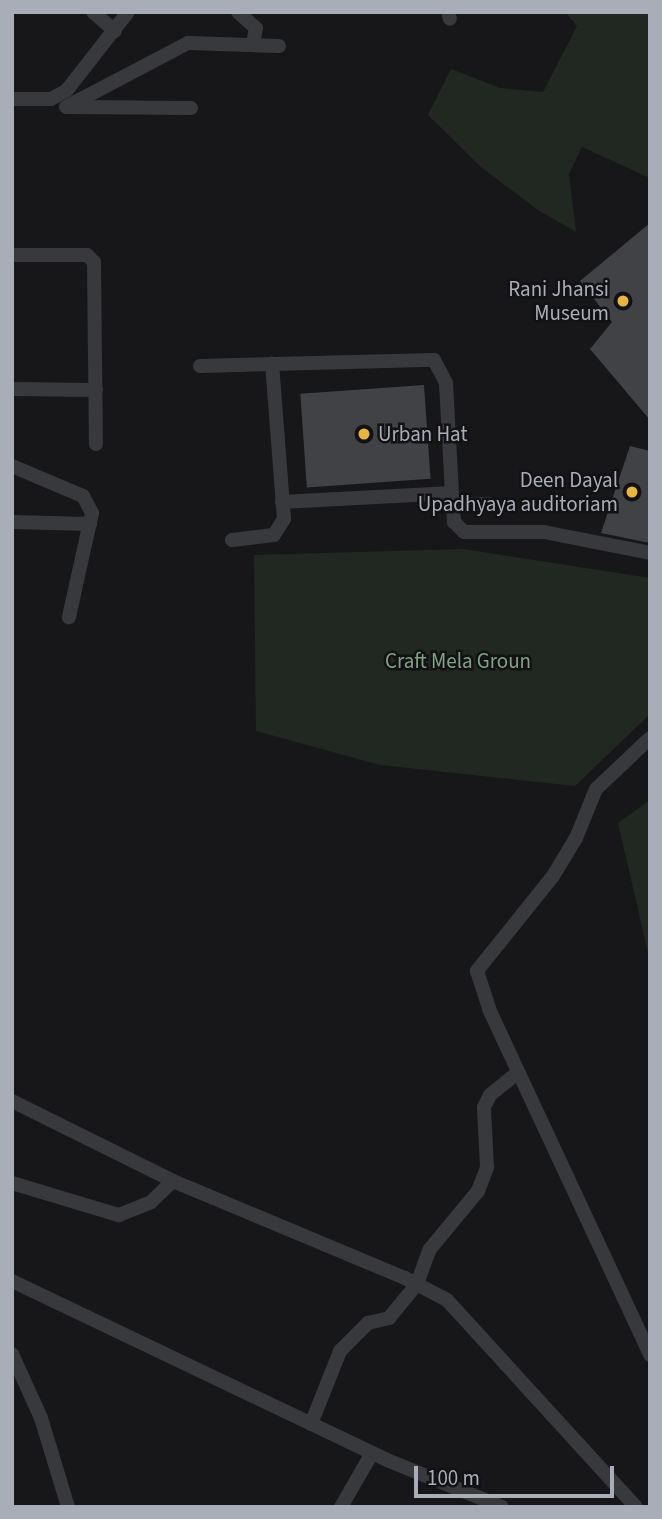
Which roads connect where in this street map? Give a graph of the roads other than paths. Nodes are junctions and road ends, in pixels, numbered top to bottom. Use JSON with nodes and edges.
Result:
{"nodes":[{"id":1,"x":93,"y":12,"type":"edge"},
{"id":2,"x":128,"y":12,"type":"edge"},
{"id":3,"x":239,"y":12,"type":"edge"},
{"id":4,"x":115,"y":31,"type":"junction"},
{"id":5,"x":253,"y":44,"type":"junction"},
{"id":6,"x":279,"y":47,"type":"dead end"},
{"id":7,"x":12,"y":99,"type":"edge"},
{"id":8,"x":51,"y":99,"type":"junction"},
{"id":9,"x":66,"y":107,"type":"junction"},
{"id":10,"x":191,"y":108,"type":"dead end"},
{"id":11,"x":12,"y":255,"type":"edge"},
{"id":12,"x":272,"y":363,"type":"junction"},
{"id":13,"x":200,"y":366,"type":"dead end"},
{"id":14,"x":12,"y":389,"type":"edge"},
{"id":15,"x":96,"y":390,"type":"junction"},
{"id":16,"x":96,"y":444,"type":"dead end"},
{"id":17,"x":12,"y":466,"type":"edge"},
{"id":18,"x":452,"y":499,"type":"junction"},
{"id":19,"x":282,"y":502,"type":"junction"},
{"id":20,"x":489,"y":504,"type":"dead end"},
{"id":21,"x":12,"y":523,"type":"edge"},
{"id":22,"x":90,"y":524,"type":"junction"},
{"id":23,"x":232,"y":540,"type":"dead end"},
{"id":24,"x":650,"y":553,"type":"edge"},
{"id":25,"x":69,"y":617,"type":"dead end"},
{"id":26,"x":650,"y":738,"type":"edge"},
{"id":27,"x":519,"y":1072,"type":"junction"},
{"id":28,"x":12,"y":1101,"type":"edge"},
{"id":29,"x":173,"y":1181,"type":"junction"},
{"id":30,"x":12,"y":1183,"type":"edge"},
{"id":31,"x":12,"y":1281,"type":"edge"},
{"id":32,"x":417,"y":1284,"type":"junction"},
{"id":33,"x":12,"y":1354,"type":"edge"},
{"id":34,"x":650,"y":1355,"type":"edge"},
{"id":35,"x":311,"y":1424,"type":"junction"},
{"id":36,"x":372,"y":1453,"type":"junction"},
{"id":37,"x":68,"y":1507,"type":"edge"},
{"id":38,"x":341,"y":1507,"type":"edge"},
{"id":39,"x":502,"y":1507,"type":"edge"},
{"id":40,"x":636,"y":1507,"type":"edge"}],
"edges":[{"from":1,"to":4,"type":"street"},
{"from":2,"to":4,"type":"street"},
{"from":3,"to":5,"type":"street"},
{"from":4,"to":8,"type":"street"},
{"from":5,"to":6,"type":"street"},
{"from":5,"to":9,"type":"street"},
{"from":7,"to":8,"type":"street"},
{"from":8,"to":9,"type":"street"},
{"from":9,"to":10,"type":"street"},
{"from":11,"to":15,"type":"street"},
{"from":12,"to":13,"type":"street"},
{"from":12,"to":18,"type":"street"},
{"from":12,"to":19,"type":"street"},
{"from":14,"to":15,"type":"street"},
{"from":15,"to":16,"type":"street"},
{"from":17,"to":22,"type":"street"},
{"from":18,"to":19,"type":"street"},
{"from":18,"to":20,"type":"street"},
{"from":18,"to":24,"type":"street"},
{"from":19,"to":23,"type":"street"},
{"from":21,"to":22,"type":"street"},
{"from":22,"to":25,"type":"street"},
{"from":26,"to":27,"type":"street"},
{"from":27,"to":32,"type":"street"},
{"from":27,"to":34,"type":"street"},
{"from":28,"to":29,"type":"street"},
{"from":29,"to":30,"type":"street"},
{"from":29,"to":32,"type":"street"},
{"from":31,"to":35,"type":"street"},
{"from":32,"to":35,"type":"street"},
{"from":32,"to":40,"type":"street"},
{"from":33,"to":37,"type":"street"},
{"from":35,"to":36,"type":"street"},
{"from":36,"to":38,"type":"street"},
{"from":36,"to":39,"type":"street"}]}
